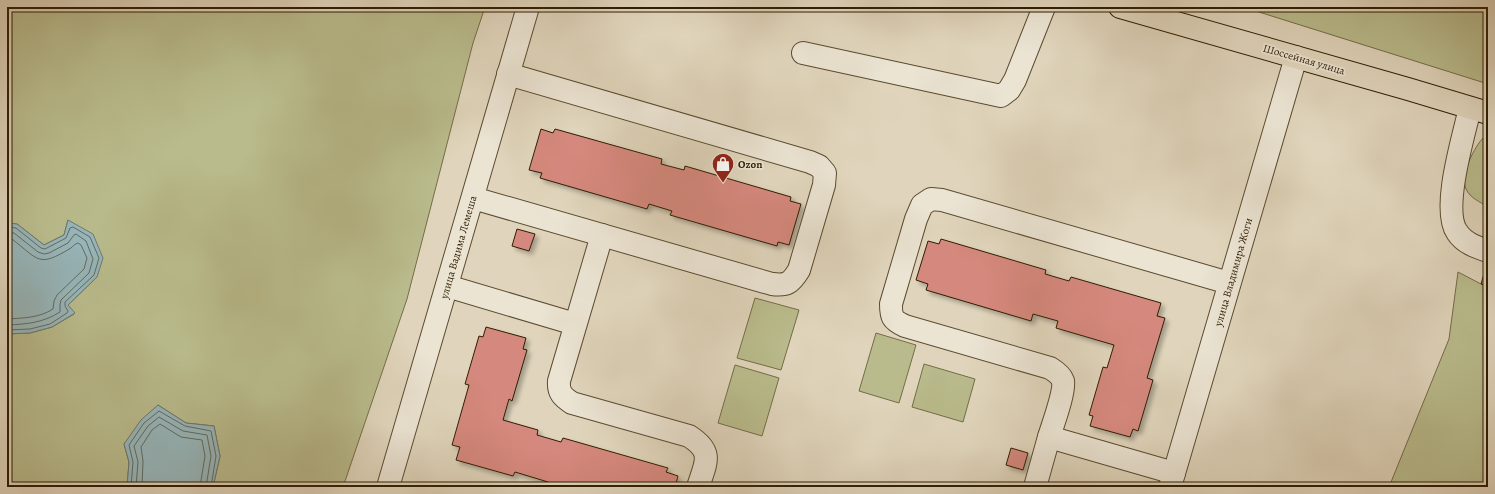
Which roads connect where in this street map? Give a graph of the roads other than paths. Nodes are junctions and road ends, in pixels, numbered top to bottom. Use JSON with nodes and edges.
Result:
{"nodes":[{"id":1,"x":528,"y":7,"type":"edge"},
{"id":2,"x":1044,"y":7,"type":"edge"},
{"id":3,"x":1120,"y":7,"type":"edge"},
{"id":4,"x":803,"y":53,"type":"dead end"},
{"id":5,"x":1296,"y":57,"type":"junction"},
{"id":6,"x":508,"y":74,"type":"junction"},
{"id":7,"x":1479,"y":111,"type":"edge"},
{"id":8,"x":473,"y":198,"type":"junction"},
{"id":9,"x":602,"y":235,"type":"junction"},
{"id":10,"x":1488,"y":251,"type":"edge"},
{"id":11,"x":1229,"y":283,"type":"junction"},
{"id":12,"x":447,"y":286,"type":"junction"},
{"id":13,"x":575,"y":324,"type":"junction"},
{"id":14,"x":1049,"y":437,"type":"junction"},
{"id":15,"x":1172,"y":480,"type":"edge"},
{"id":16,"x":392,"y":486,"type":"edge"},
{"id":17,"x":698,"y":487,"type":"edge"},
{"id":18,"x":1034,"y":487,"type":"edge"}],
"edges":[{"from":1,"to":6,"type":"street","name":"улица Вадима Лемеша"},
{"from":2,"to":4,"type":"street"},
{"from":3,"to":5,"type":"main road","name":"Шоссейная улица"},
{"from":5,"to":7,"type":"main road","name":"Шоссейная улица"},
{"from":5,"to":11,"type":"street","name":"улица Владимира Жоги"},
{"from":6,"to":8,"type":"street","name":"улица Вадима Лемеша"},
{"from":6,"to":9,"type":"street"},
{"from":7,"to":10,"type":"street"},
{"from":8,"to":9,"type":"street"},
{"from":8,"to":12,"type":"street","name":"улица Вадима Лемеша"},
{"from":9,"to":13,"type":"street"},
{"from":11,"to":14,"type":"street"},
{"from":11,"to":15,"type":"street","name":"улица Владимира Жоги"},
{"from":12,"to":13,"type":"street"},
{"from":12,"to":16,"type":"street","name":"улица Вадима Лемеша"},
{"from":13,"to":17,"type":"street"},
{"from":14,"to":15,"type":"street"},
{"from":14,"to":18,"type":"street"}]}
